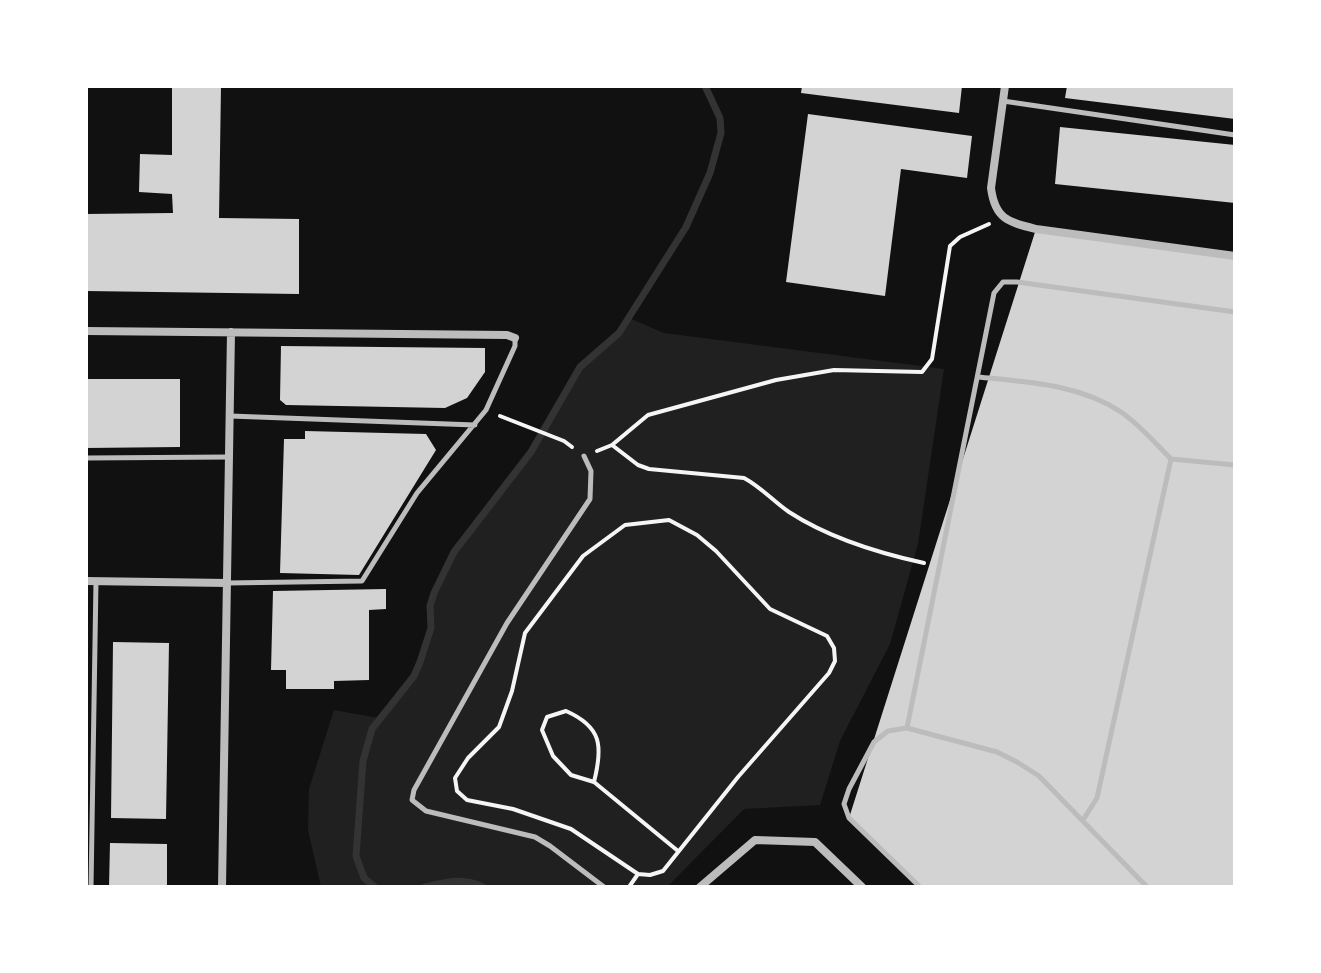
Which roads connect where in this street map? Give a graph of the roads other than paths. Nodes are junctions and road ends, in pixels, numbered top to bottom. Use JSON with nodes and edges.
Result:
{"nodes":[{"id":1,"x":1005,"y":86,"type":"edge"},
{"id":2,"x":1003,"y":101,"type":"junction"},
{"id":3,"x":1235,"y":135,"type":"edge"},
{"id":4,"x":1235,"y":256,"type":"edge"},
{"id":5,"x":1235,"y":312,"type":"edge"},
{"id":6,"x":86,"y":331,"type":"edge"},
{"id":7,"x":231,"y":332,"type":"junction"},
{"id":8,"x":515,"y":338,"type":"joint"},
{"id":9,"x":978,"y":377,"type":"junction"},
{"id":10,"x":229,"y":416,"type":"junction"},
{"id":11,"x":475,"y":425,"type":"junction"},
{"id":12,"x":584,"y":456,"type":"road end"},
{"id":13,"x":229,"y":457,"type":"junction"},
{"id":14,"x":86,"y":458,"type":"edge"},
{"id":15,"x":1171,"y":459,"type":"junction"},
{"id":16,"x":1235,"y":465,"type":"edge"},
{"id":17,"x":91,"y":581,"type":"edge"},
{"id":18,"x":227,"y":583,"type":"junction"},
{"id":19,"x":907,"y":728,"type":"junction"},
{"id":20,"x":1083,"y":820,"type":"junction"},
{"id":21,"x":89,"y":830,"type":"edge"},
{"id":22,"x":705,"y":885,"type":"edge"},
{"id":23,"x":91,"y":887,"type":"edge"},
{"id":24,"x":222,"y":887,"type":"edge"},
{"id":25,"x":604,"y":887,"type":"edge"},
{"id":26,"x":862,"y":887,"type":"edge"},
{"id":27,"x":920,"y":887,"type":"edge"},
{"id":28,"x":1147,"y":887,"type":"edge"}],
"edges":[{"from":1,"to":2,"type":"street"},
{"from":2,"to":3,"type":"lane"},
{"from":2,"to":4,"type":"street"},
{"from":5,"to":9,"type":"lane"},
{"from":6,"to":7,"type":"street"},
{"from":7,"to":8,"type":"street"},
{"from":7,"to":10,"type":"street"},
{"from":8,"to":11,"type":"lane"},
{"from":9,"to":15,"type":"lane"},
{"from":9,"to":19,"type":"lane"},
{"from":10,"to":11,"type":"lane"},
{"from":10,"to":13,"type":"street"},
{"from":11,"to":18,"type":"lane"},
{"from":12,"to":25,"type":"lane"},
{"from":13,"to":14,"type":"lane"},
{"from":13,"to":18,"type":"street"},
{"from":15,"to":16,"type":"lane"},
{"from":15,"to":20,"type":"lane"},
{"from":17,"to":18,"type":"street"},
{"from":17,"to":21,"type":"lane"},
{"from":18,"to":24,"type":"street"},
{"from":19,"to":20,"type":"lane"},
{"from":19,"to":27,"type":"lane"},
{"from":20,"to":28,"type":"lane"},
{"from":21,"to":23,"type":"lane"},
{"from":22,"to":26,"type":"street"}]}
